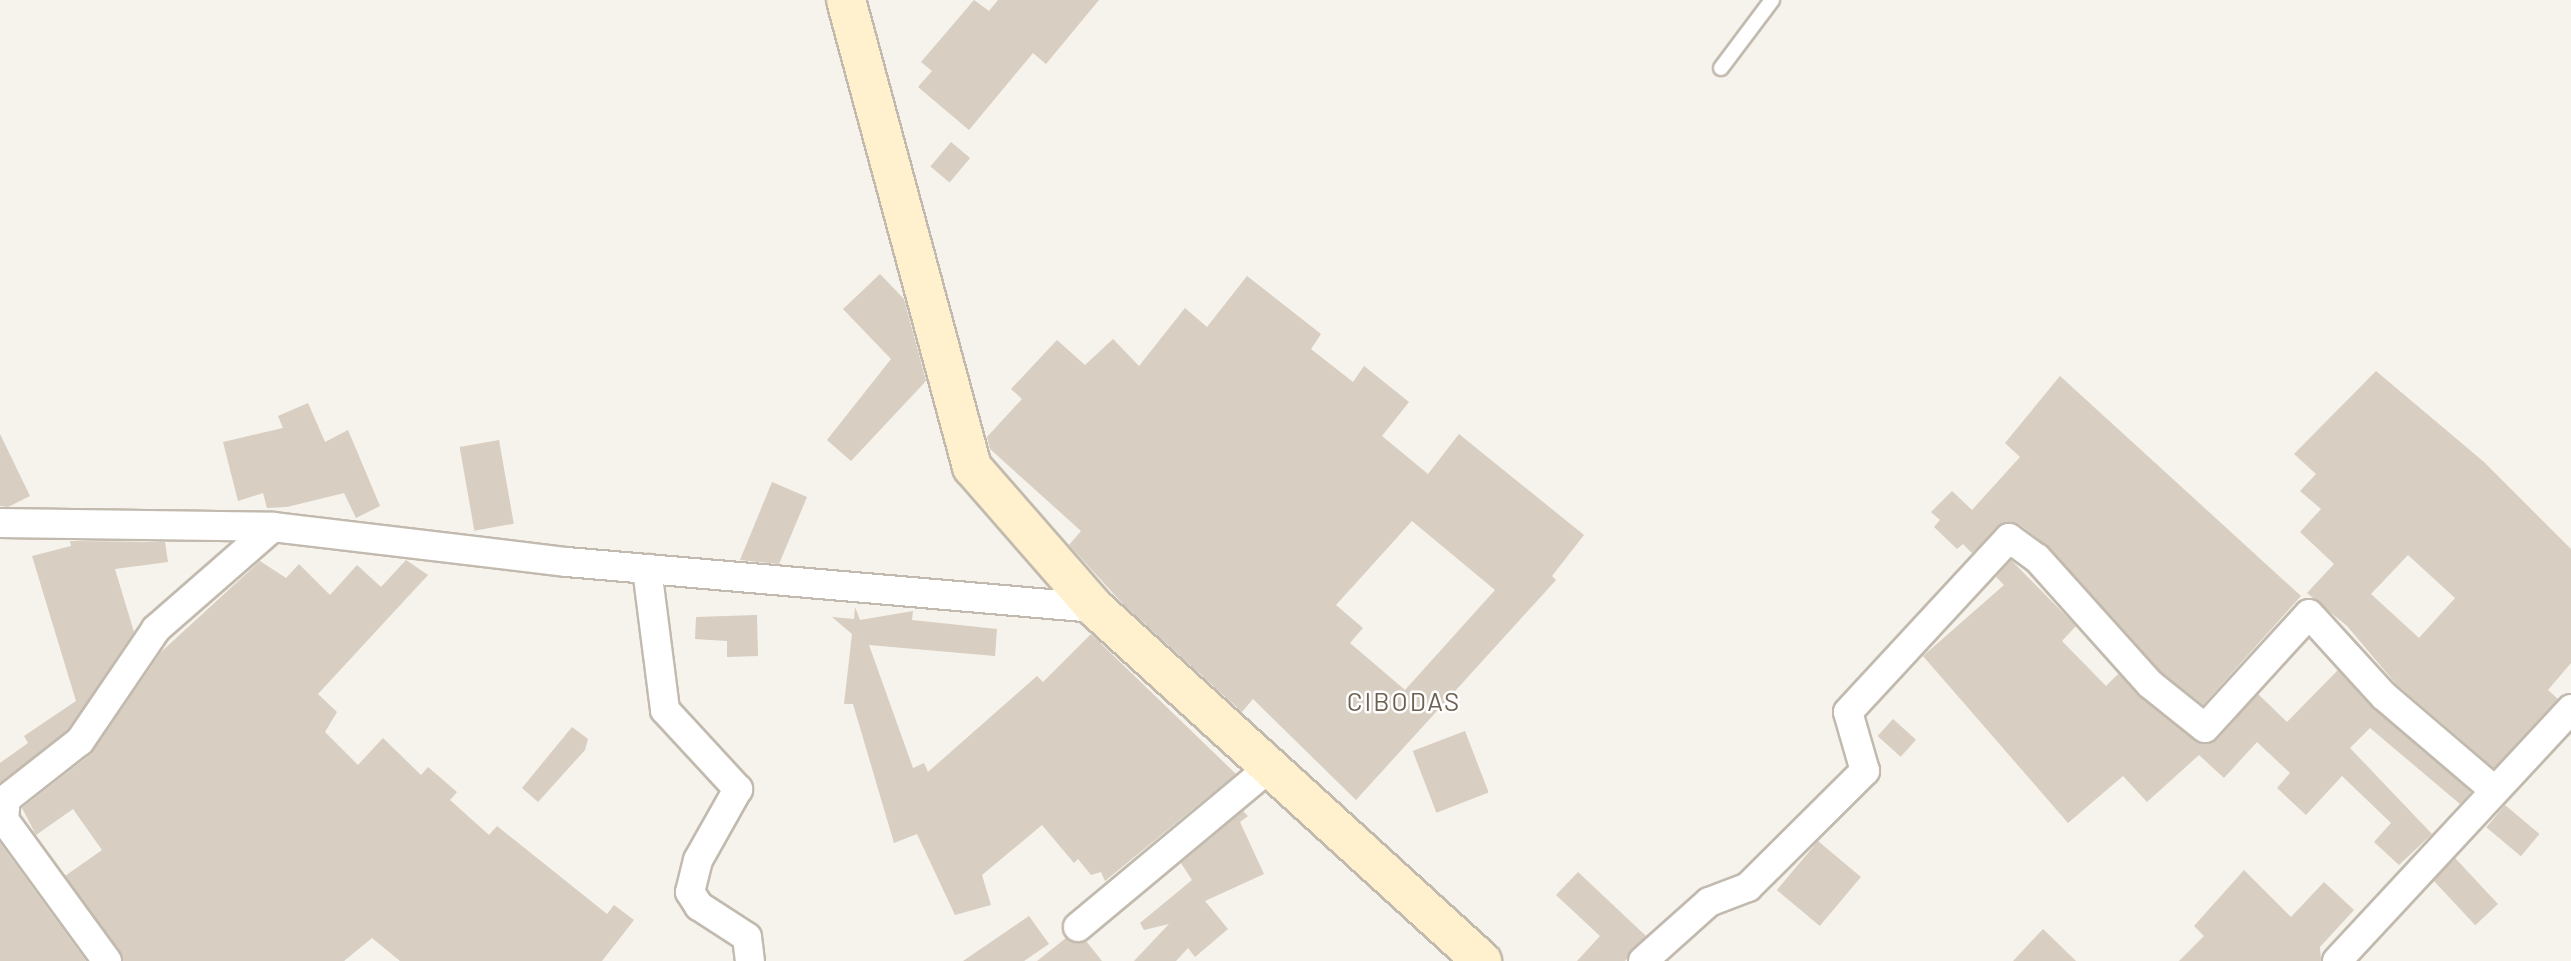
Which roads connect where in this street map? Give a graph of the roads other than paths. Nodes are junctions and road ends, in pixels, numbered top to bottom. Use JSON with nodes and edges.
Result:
{"nodes":[{"id":1,"x":846,"y":0,"type":"edge"},
{"id":2,"x":1772,"y":0,"type":"edge"},
{"id":3,"x":1721,"y":68,"type":"dead end"},
{"id":4,"x":0,"y":523,"type":"edge"},
{"id":5,"x":273,"y":527,"type":"junction"},
{"id":6,"x":647,"y":569,"type":"junction"},
{"id":7,"x":1095,"y":608,"type":"junction"},
{"id":8,"x":2571,"y":709,"type":"edge"},
{"id":9,"x":1270,"y":767,"type":"junction"},
{"id":10,"x":2494,"y":790,"type":"junction"},
{"id":11,"x":1078,"y":927,"type":"dead end"},
{"id":12,"x":107,"y":961,"type":"edge"},
{"id":13,"x":750,"y":961,"type":"edge"},
{"id":14,"x":1482,"y":961,"type":"edge"},
{"id":15,"x":1643,"y":961,"type":"edge"},
{"id":16,"x":2337,"y":961,"type":"edge"}],
"edges":[{"from":1,"to":7,"type":"street"},
{"from":2,"to":3,"type":"lane"},
{"from":4,"to":5,"type":"street"},
{"from":5,"to":6,"type":"street"},
{"from":5,"to":12,"type":"street"},
{"from":6,"to":7,"type":"street"},
{"from":6,"to":13,"type":"street"},
{"from":7,"to":9,"type":"street"},
{"from":8,"to":10,"type":"street"},
{"from":9,"to":11,"type":"street"},
{"from":9,"to":14,"type":"street"},
{"from":10,"to":15,"type":"street"},
{"from":10,"to":16,"type":"street"}]}
